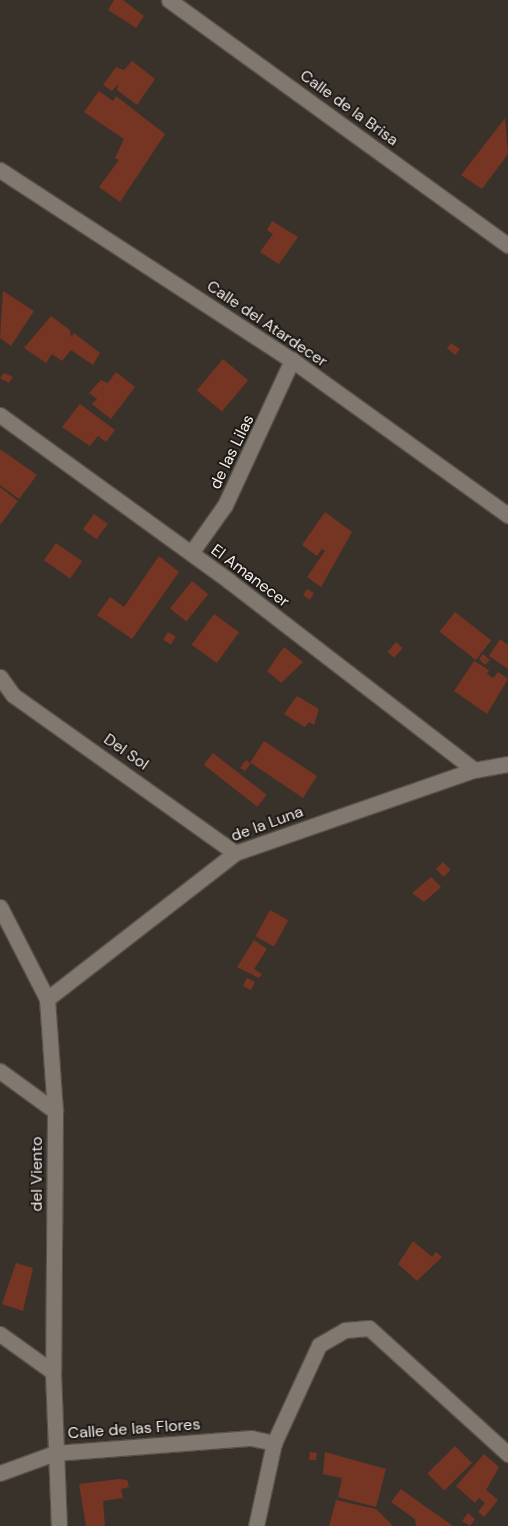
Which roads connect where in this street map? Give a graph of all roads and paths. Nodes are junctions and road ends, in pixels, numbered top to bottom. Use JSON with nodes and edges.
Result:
{"nodes":[{"id":1,"x":169,"y":0,"type":"edge"},
{"id":2,"x":0,"y":170,"type":"edge"},
{"id":3,"x":508,"y":245,"type":"edge"},
{"id":4,"x":292,"y":360,"type":"junction"},
{"id":5,"x":0,"y":416,"type":"edge"},
{"id":6,"x":508,"y":516,"type":"edge"},
{"id":7,"x":191,"y":554,"type":"junction"},
{"id":8,"x":0,"y":677,"type":"edge"},
{"id":9,"x":508,"y":764,"type":"edge"},
{"id":10,"x":474,"y":770,"type":"junction"},
{"id":11,"x":235,"y":853,"type":"junction"},
{"id":12,"x":0,"y":907,"type":"edge"},
{"id":13,"x":47,"y":999,"type":"junction"},
{"id":14,"x":0,"y":1071,"type":"edge"},
{"id":15,"x":55,"y":1111,"type":"junction"},
{"id":16,"x":0,"y":1334,"type":"edge"},
{"id":17,"x":54,"y":1372,"type":"junction"},
{"id":18,"x":274,"y":1443,"type":"junction"},
{"id":19,"x":54,"y":1453,"type":"junction"},
{"id":20,"x":508,"y":1454,"type":"edge"},
{"id":21,"x":0,"y":1472,"type":"edge"},
{"id":22,"x":59,"y":1526,"type":"edge"},
{"id":23,"x":256,"y":1526,"type":"edge"}],
"edges":[{"from":1,"to":3,"type":"street","name":"Calle de la Brisa"},
{"from":2,"to":4,"type":"street","name":"Calle del Atardecer"},
{"from":4,"to":6,"type":"street","name":"Calle del Atardecer"},
{"from":4,"to":7,"type":"street","name":"de las Lilas"},
{"from":5,"to":7,"type":"street","name":"El Amanecer"},
{"from":7,"to":10,"type":"street","name":"El Amanecer"},
{"from":8,"to":11,"type":"street","name":"Del Sol"},
{"from":9,"to":10,"type":"street","name":"de la Luna"},
{"from":10,"to":11,"type":"street","name":"de la Luna"},
{"from":11,"to":13,"type":"street","name":"de la Luna"},
{"from":12,"to":13,"type":"street","name":"del Viento"},
{"from":13,"to":15,"type":"street","name":"del Viento"},
{"from":14,"to":15,"type":"street"},
{"from":15,"to":17,"type":"street","name":"del Viento"},
{"from":16,"to":17,"type":"street"},
{"from":17,"to":19,"type":"street","name":"del Viento"},
{"from":18,"to":19,"type":"street","name":"Calle de las Flores"},
{"from":18,"to":20,"type":"street"},
{"from":18,"to":23,"type":"street"},
{"from":19,"to":21,"type":"street","name":"Calle de las Flores"},
{"from":19,"to":22,"type":"street","name":"del Viento"}]}
